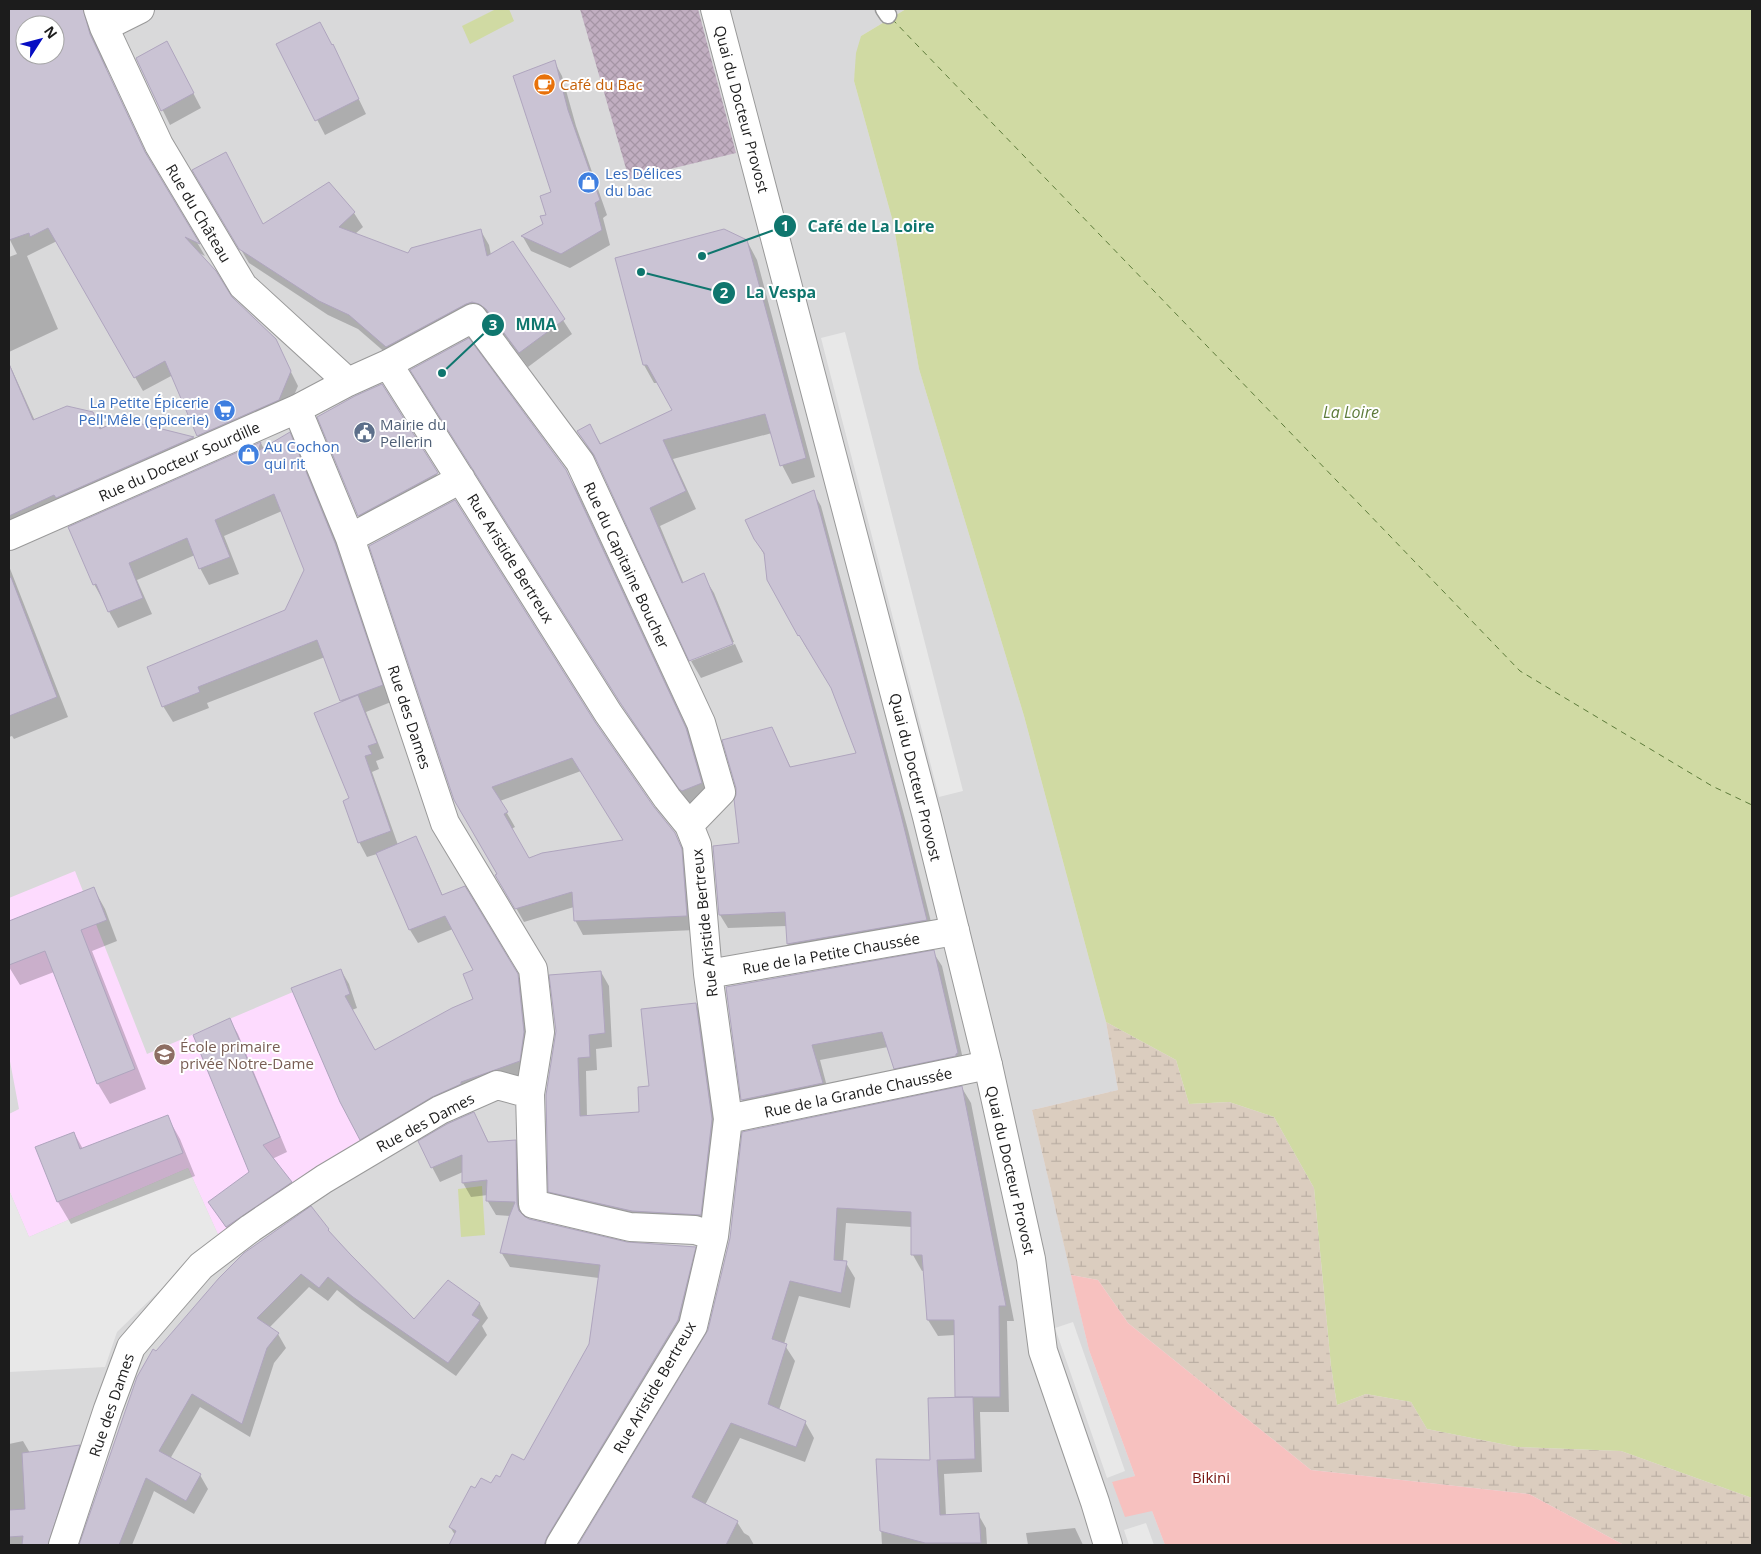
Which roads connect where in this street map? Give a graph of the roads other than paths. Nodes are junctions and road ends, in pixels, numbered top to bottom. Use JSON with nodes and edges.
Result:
{"nodes":[{"id":1,"x":140,"y":9,"type":"edge"},
{"id":2,"x":715,"y":9,"type":"edge"},
{"id":3,"x":101,"y":18,"type":"edge"},
{"id":4,"x":388,"y":364,"type":"junction"},
{"id":5,"x":348,"y":382,"type":"junction"},
{"id":6,"x":297,"y":409,"type":"junction"},
{"id":7,"x":461,"y":479,"type":"junction"},
{"id":8,"x":9,"y":536,"type":"edge"},
{"id":9,"x":350,"y":538,"type":"junction"},
{"id":10,"x":689,"y":825,"type":"junction"},
{"id":11,"x":955,"y":931,"type":"junction"},
{"id":12,"x":708,"y":974,"type":"junction"},
{"id":13,"x":988,"y":1065,"type":"junction"},
{"id":14,"x":530,"y":1094,"type":"junction"},
{"id":15,"x":728,"y":1119,"type":"junction"},
{"id":16,"x":714,"y":1236,"type":"junction"},
{"id":17,"x":63,"y":1545,"type":"edge"},
{"id":18,"x":560,"y":1545,"type":"edge"},
{"id":19,"x":1108,"y":1545,"type":"edge"}],
"edges":[{"from":1,"to":3,"type":"street"},
{"from":2,"to":11,"type":"street","name":"Quai du Docteur Provost"},
{"from":3,"to":5,"type":"street","name":"Rue du Château"},
{"from":4,"to":5,"type":"street"},
{"from":4,"to":7,"type":"street","name":"Rue Aristide Bertreux"},
{"from":4,"to":10,"type":"street","name":"Rue du Capitaine Boucher"},
{"from":5,"to":6,"type":"street","name":"Rue du Docteur Sourdille"},
{"from":6,"to":8,"type":"street","name":"Rue du Docteur Sourdille"},
{"from":6,"to":9,"type":"street","name":"Rue des Dames"},
{"from":7,"to":9,"type":"street"},
{"from":7,"to":10,"type":"street","name":"Rue Aristide Bertreux"},
{"from":9,"to":14,"type":"street","name":"Rue des Dames"},
{"from":10,"to":12,"type":"street","name":"Rue Aristide Bertreux"},
{"from":11,"to":12,"type":"street","name":"Rue de la Petite Chaussée"},
{"from":11,"to":13,"type":"street","name":"Quai du Docteur Provost"},
{"from":12,"to":15,"type":"street","name":"Rue Aristide Bertreux"},
{"from":13,"to":15,"type":"street","name":"Rue de la Grande Chaussée"},
{"from":13,"to":19,"type":"street","name":"Quai du Docteur Provost"},
{"from":14,"to":16,"type":"street"},
{"from":14,"to":17,"type":"street","name":"Rue des Dames"},
{"from":15,"to":16,"type":"street","name":"Rue Aristide Bertreux"},
{"from":16,"to":18,"type":"street","name":"Rue Aristide Bertreux"}]}
